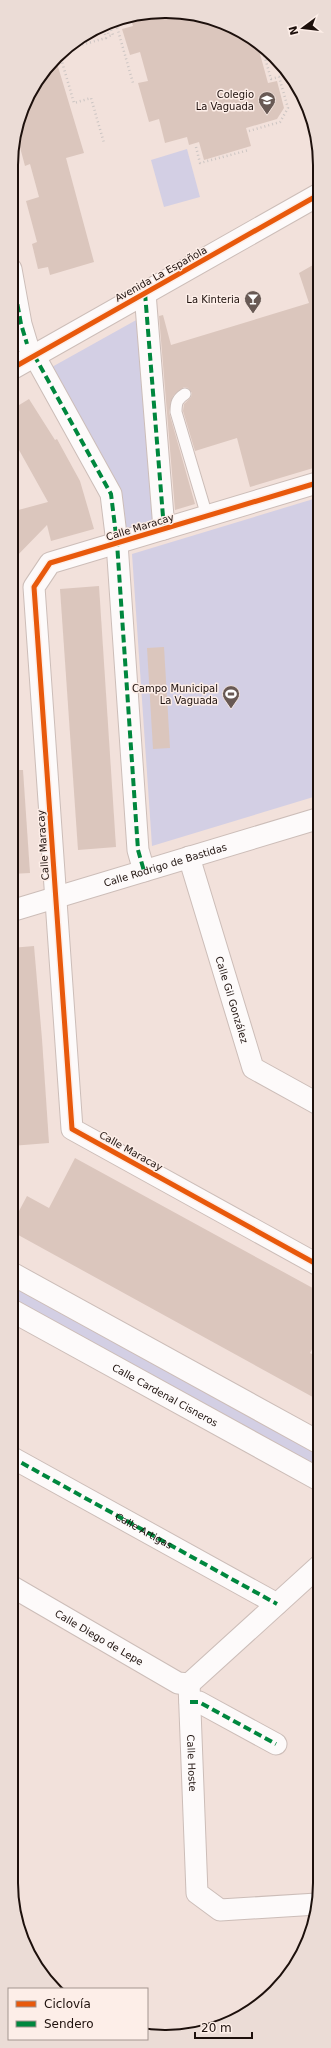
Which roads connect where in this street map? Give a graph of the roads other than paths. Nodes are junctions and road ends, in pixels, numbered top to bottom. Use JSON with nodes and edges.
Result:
{"nodes":[{"id":1,"x":313,"y":184,"type":"edge"},
{"id":2,"x":313,"y":198,"type":"edge"},
{"id":3,"x":145,"y":293,"type":"junction"},
{"id":4,"x":18,"y":308,"type":"edge"},
{"id":5,"x":24,"y":350,"type":"edge"},
{"id":6,"x":18,"y":359,"type":"edge"},
{"id":7,"x":185,"y":394,"type":"dead end"},
{"id":8,"x":313,"y":484,"type":"edge"},
{"id":9,"x":207,"y":516,"type":"junction"},
{"id":10,"x":164,"y":529,"type":"junction"},
{"id":11,"x":117,"y":543,"type":"junction"},
{"id":12,"x":313,"y":820,"type":"edge"},
{"id":13,"x":189,"y":857,"type":"junction"},
{"id":14,"x":144,"y":871,"type":"junction"},
{"id":15,"x":55,"y":898,"type":"junction"},
{"id":16,"x":18,"y":909,"type":"edge"},
{"id":17,"x":313,"y":1101,"type":"edge"},
{"id":18,"x":313,"y":1262,"type":"edge"},
{"id":19,"x":18,"y":1277,"type":"edge"},
{"id":20,"x":18,"y":1315,"type":"edge"},
{"id":21,"x":313,"y":1438,"type":"edge"},
{"id":22,"x":18,"y":1461,"type":"edge"},
{"id":23,"x":313,"y":1478,"type":"edge"},
{"id":24,"x":313,"y":1571,"type":"edge"},
{"id":25,"x":18,"y":1590,"type":"edge"},
{"id":26,"x":277,"y":1604,"type":"junction"},
{"id":27,"x":190,"y":1693,"type":"junction"},
{"id":28,"x":276,"y":1744,"type":"dead end"},
{"id":29,"x":311,"y":1904,"type":"edge"}],
"edges":[{"from":1,"to":5,"type":"street","name":"Avenida La Española"},
{"from":2,"to":3,"type":"street","name":"Avenida La Española"},
{"from":3,"to":5,"type":"street","name":"Avenida La Española"},
{"from":3,"to":10,"type":"street"},
{"from":4,"to":5,"type":"street","name":"Calle Maracay"},
{"from":5,"to":6,"type":"street","name":"Avenida La Española"},
{"from":5,"to":11,"type":"street","name":"Calle Maracay"},
{"from":7,"to":9,"type":"lane"},
{"from":8,"to":9,"type":"street","name":"Calle Maracay"},
{"from":9,"to":10,"type":"street","name":"Calle Maracay"},
{"from":10,"to":11,"type":"street","name":"Calle Maracay"},
{"from":11,"to":14,"type":"street"},
{"from":11,"to":15,"type":"street","name":"Calle Maracay"},
{"from":12,"to":13,"type":"street","name":"Calle Rodrigo de Bastidas"},
{"from":13,"to":14,"type":"street","name":"Calle Rodrigo de Bastidas"},
{"from":13,"to":17,"type":"street","name":"Calle Gil González"},
{"from":14,"to":15,"type":"street","name":"Calle Rodrigo de Bastidas"},
{"from":15,"to":16,"type":"street","name":"Calle Rodrigo de Bastidas"},
{"from":15,"to":18,"type":"street","name":"Calle Maracay"},
{"from":19,"to":21,"type":"street"},
{"from":20,"to":23,"type":"street","name":"Calle Cardenal Cisneros"},
{"from":22,"to":26,"type":"street","name":"Calle Artigas"},
{"from":24,"to":26,"type":"street"},
{"from":25,"to":27,"type":"street","name":"Calle Diego de Lepe"},
{"from":26,"to":27,"type":"street"},
{"from":27,"to":28,"type":"street","name":"Calle Diego de Lepe"},
{"from":27,"to":29,"type":"street","name":"Calle Hoste"}]}
